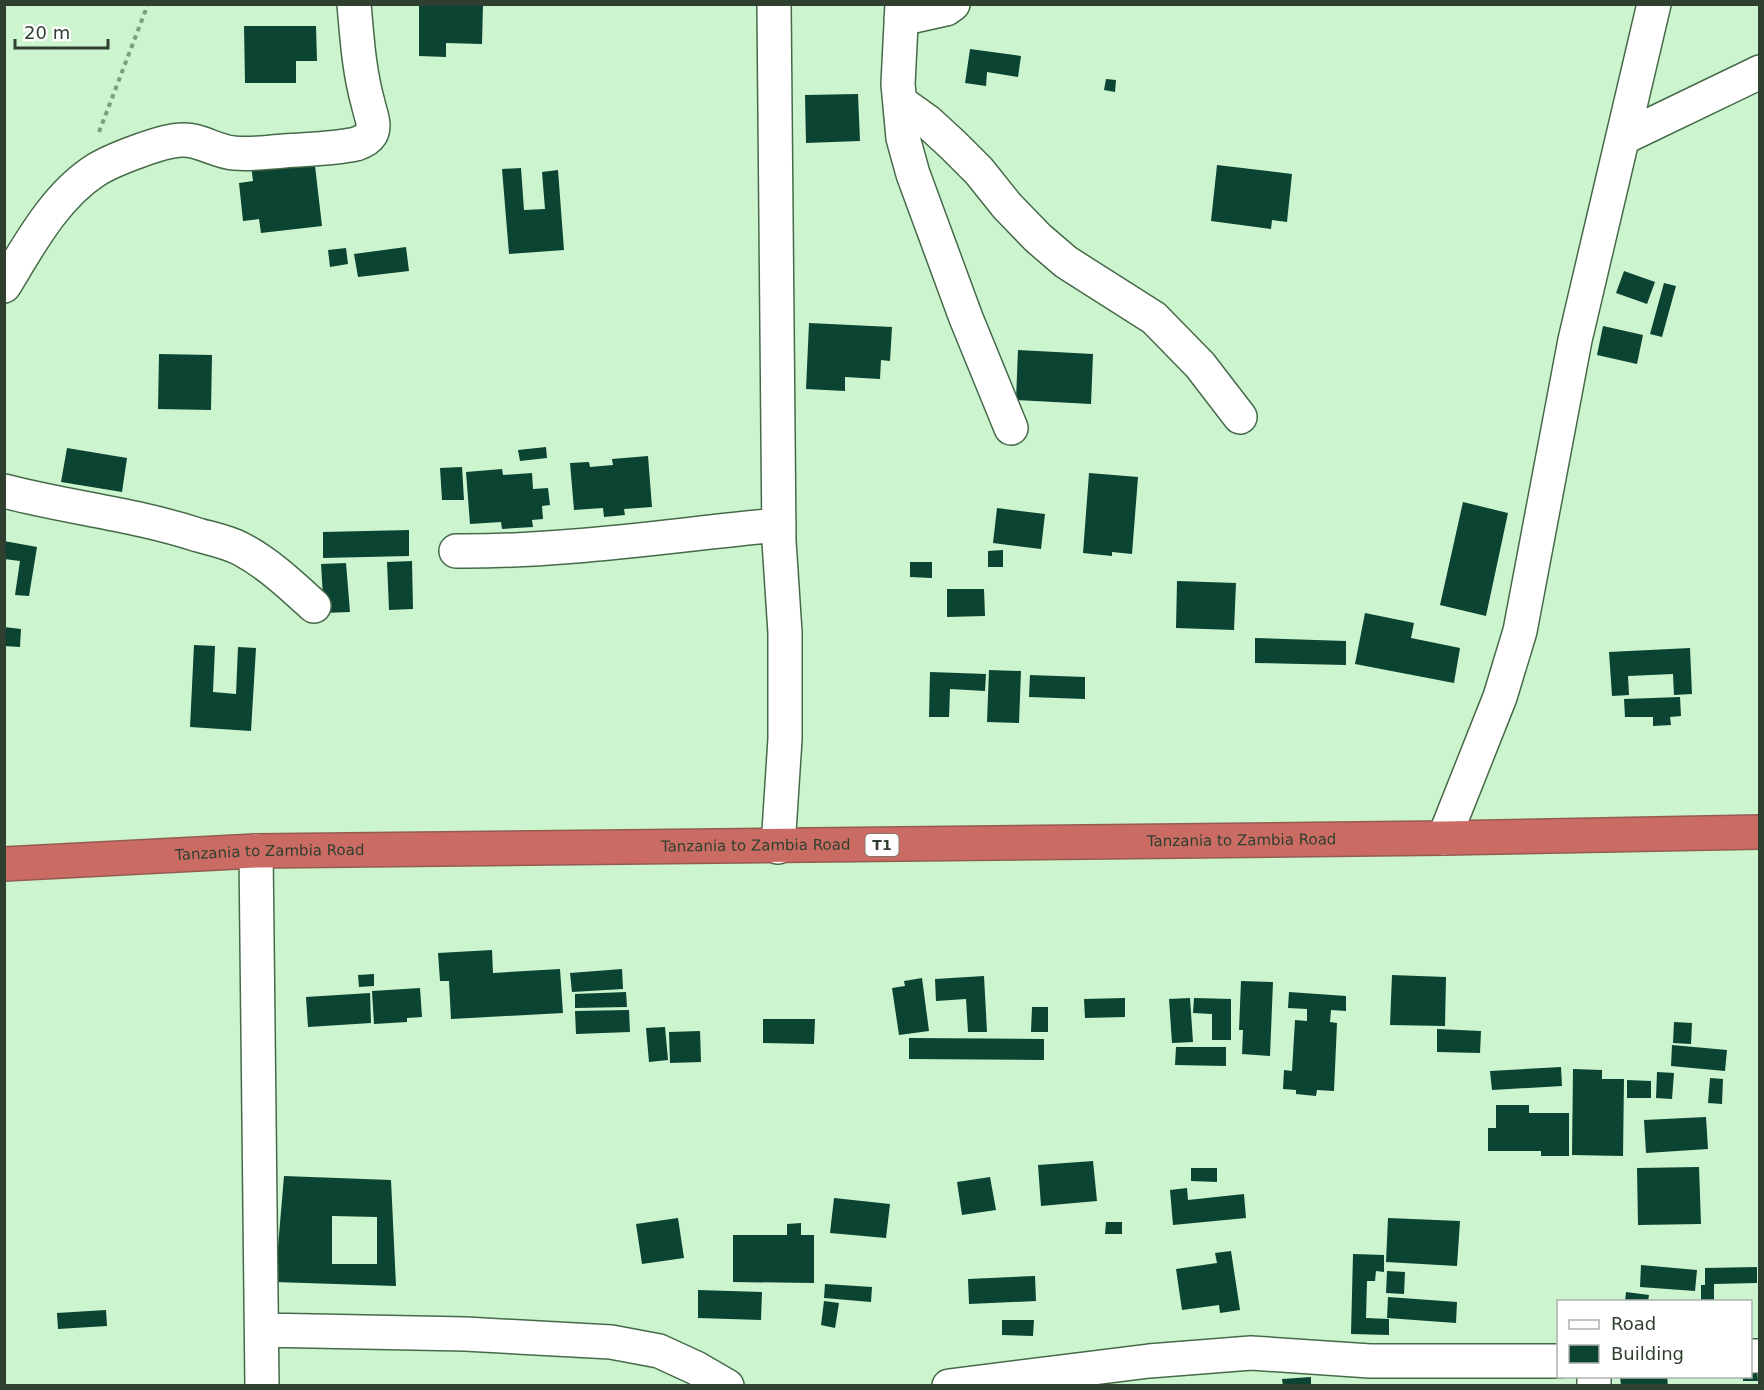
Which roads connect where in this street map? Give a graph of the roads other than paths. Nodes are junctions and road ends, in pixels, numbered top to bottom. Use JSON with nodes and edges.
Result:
{"nodes":[{"id":1,"x":354,"y":4,"type":"edge"},
{"id":2,"x":774,"y":4,"type":"edge"},
{"id":3,"x":953,"y":4,"type":"edge"},
{"id":4,"x":1654,"y":4,"type":"edge"},
{"id":5,"x":902,"y":12,"type":"edge"},
{"id":6,"x":1760,"y":72,"type":"edge"},
{"id":7,"x":900,"y":102,"type":"junction"},
{"id":8,"x":1623,"y":138,"type":"junction"},
{"id":9,"x":4,"y":286,"type":"edge"},
{"id":10,"x":1240,"y":417,"type":"dead end"},
{"id":11,"x":1011,"y":428,"type":"dead end"},
{"id":12,"x":4,"y":491,"type":"edge"},
{"id":13,"x":779,"y":525,"type":"junction"},
{"id":14,"x":456,"y":551,"type":"dead end"},
{"id":15,"x":314,"y":606,"type":"dead end"},
{"id":16,"x":1760,"y":832,"type":"edge"},
{"id":17,"x":1444,"y":838,"type":"junction"},
{"id":18,"x":777,"y":847,"type":"junction"},
{"id":19,"x":256,"y":851,"type":"junction"},
{"id":20,"x":4,"y":864,"type":"edge"},
{"id":21,"x":262,"y":1330,"type":"junction"},
{"id":22,"x":1557,"y":1361,"type":"edge"},
{"id":23,"x":262,"y":1386,"type":"edge"},
{"id":24,"x":727,"y":1386,"type":"edge"},
{"id":25,"x":949,"y":1386,"type":"edge"}],
"edges":[{"from":1,"to":9,"type":"street"},
{"from":2,"to":13,"type":"street"},
{"from":3,"to":5,"type":"street"},
{"from":4,"to":8,"type":"street"},
{"from":5,"to":7,"type":"street"},
{"from":6,"to":8,"type":"street"},
{"from":7,"to":10,"type":"street"},
{"from":7,"to":11,"type":"street"},
{"from":8,"to":17,"type":"street"},
{"from":12,"to":15,"type":"street"},
{"from":13,"to":14,"type":"street"},
{"from":13,"to":18,"type":"street"},
{"from":16,"to":17,"type":"highway","name":"Tanzania to Zambia Road","number":"T1"},
{"from":17,"to":18,"type":"highway","name":"Tanzania to Zambia Road","number":"T1"},
{"from":18,"to":19,"type":"highway","name":"Tanzania to Zambia Road","number":"T1"},
{"from":19,"to":20,"type":"highway","name":"Tanzania to Zambia Road","number":"T1"},
{"from":19,"to":21,"type":"street"},
{"from":21,"to":23,"type":"street"},
{"from":21,"to":24,"type":"street"},
{"from":22,"to":25,"type":"street"}]}
